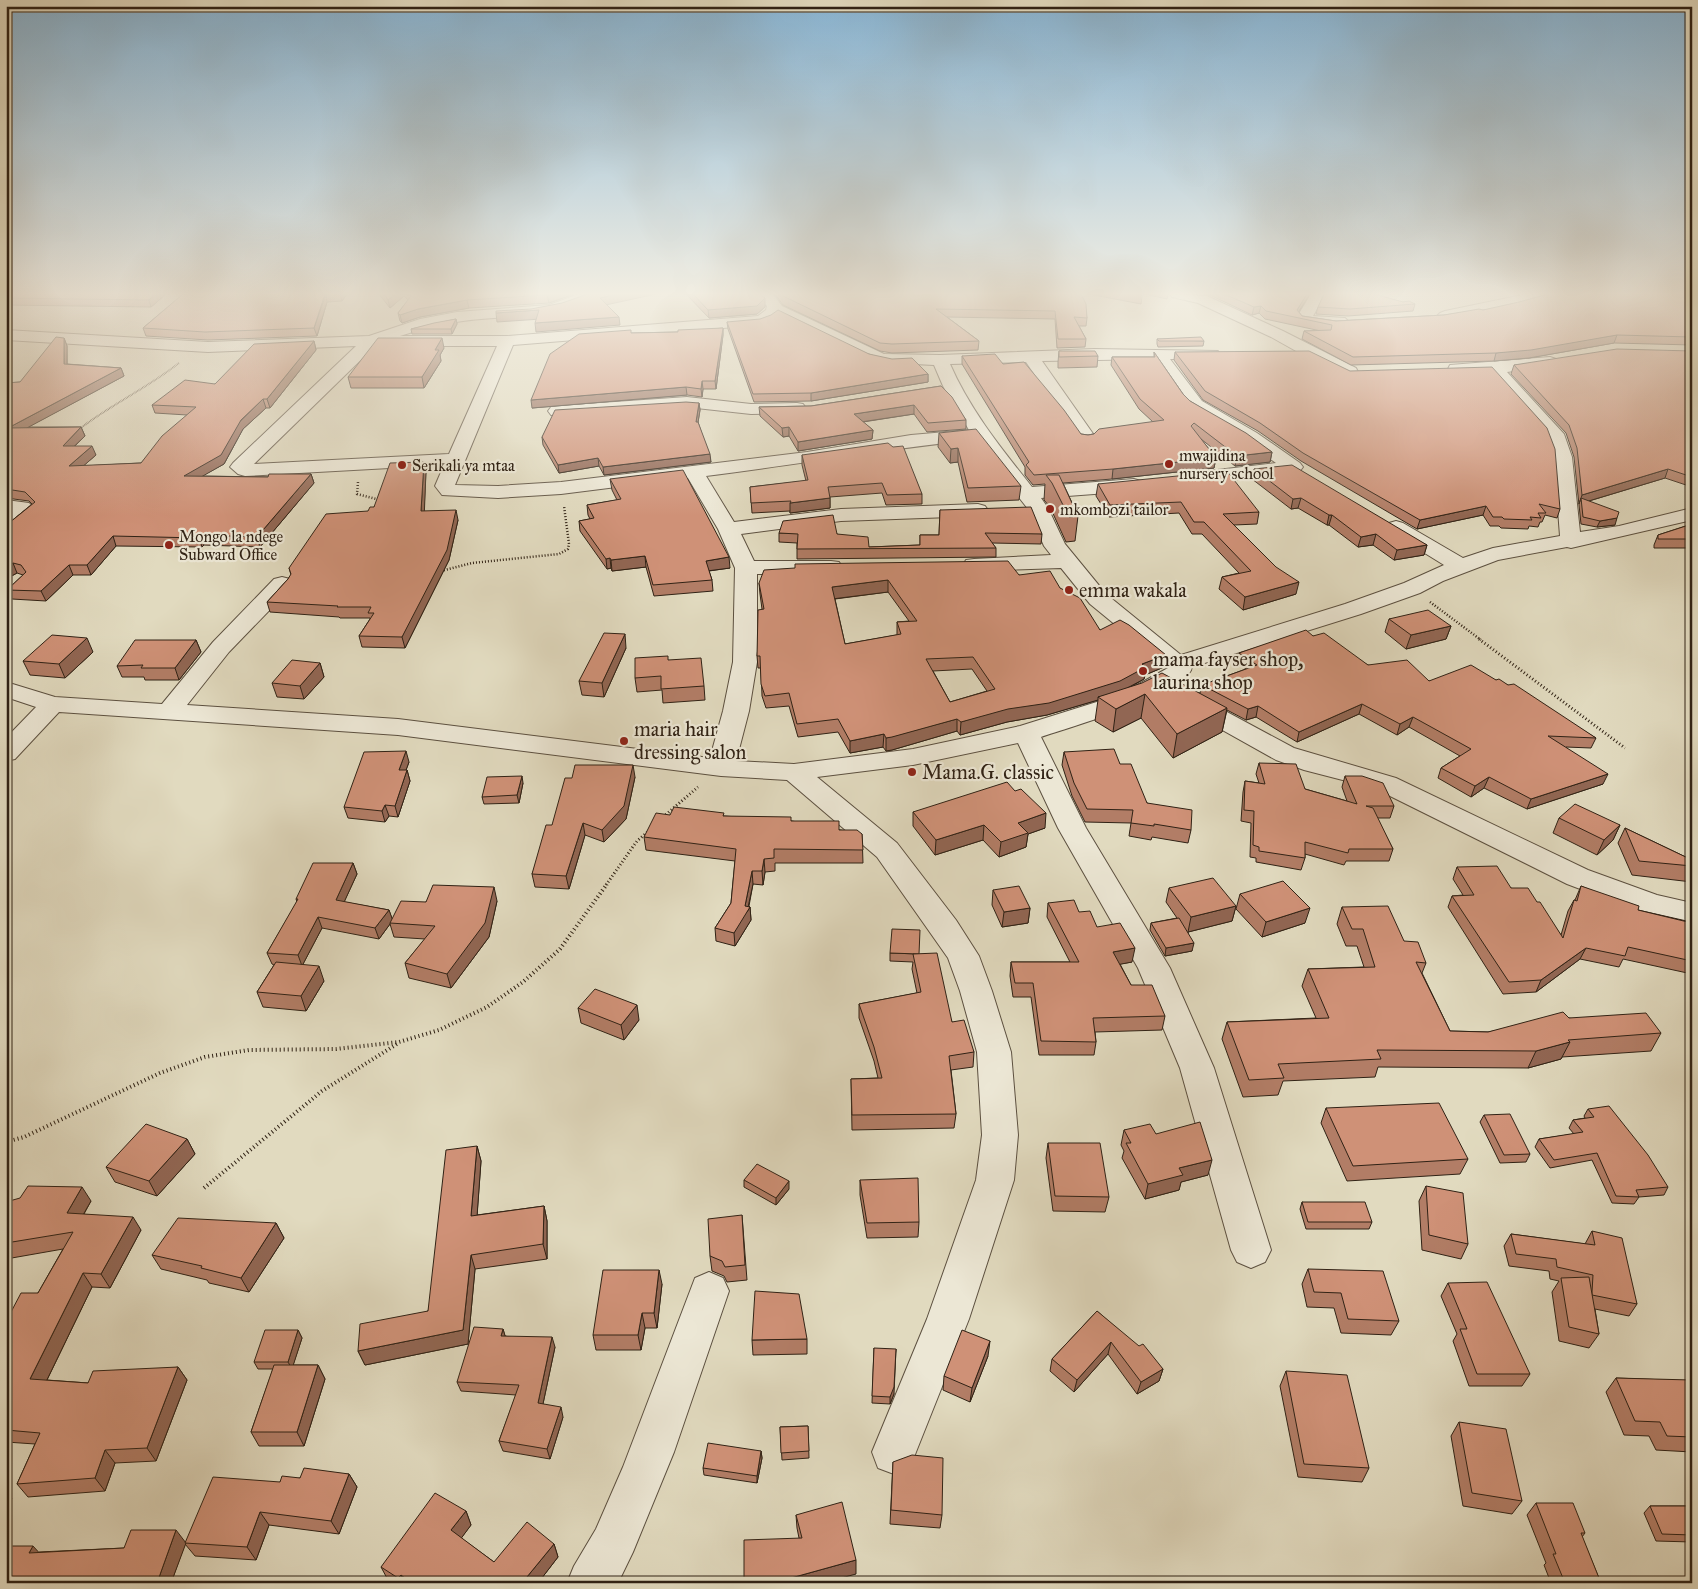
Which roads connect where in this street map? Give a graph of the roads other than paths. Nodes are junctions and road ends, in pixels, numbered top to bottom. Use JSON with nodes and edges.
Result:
{"nodes":[{"id":1,"x":343,"y":368,"type":"edge"},
{"id":2,"x":496,"y":368,"type":"edge"},
{"id":3,"x":941,"y":368,"type":"edge"},
{"id":4,"x":1039,"y":368,"type":"edge"},
{"id":5,"x":1168,"y":368,"type":"edge"},
{"id":6,"x":1340,"y":368,"type":"edge"},
{"id":7,"x":1490,"y":368,"type":"edge"},
{"id":8,"x":1494,"y":368,"type":"edge"},
{"id":9,"x":1444,"y":370,"type":"edge"},
{"id":10,"x":1366,"y":372,"type":"edge"},
{"id":11,"x":811,"y":408,"type":"edge"},
{"id":12,"x":557,"y":412,"type":"edge"},
{"id":13,"x":981,"y":435,"type":"junction"},
{"id":14,"x":1087,"y":438,"type":"edge"},
{"id":15,"x":458,"y":459,"type":"junction"},
{"id":16,"x":695,"y":473,"type":"junction"},
{"id":17,"x":1176,"y":480,"type":"edge"},
{"id":18,"x":1148,"y":483,"type":"edge"},
{"id":19,"x":1021,"y":505,"type":"junction"},
{"id":20,"x":6,"y":506,"type":"edge"},
{"id":21,"x":1692,"y":514,"type":"edge"},
{"id":22,"x":1377,"y":516,"type":"edge"},
{"id":23,"x":6,"y":527,"type":"edge"},
{"id":24,"x":728,"y":529,"type":"junction"},
{"id":25,"x":1571,"y":542,"type":"junction"},
{"id":26,"x":1068,"y":561,"type":"junction"},
{"id":27,"x":958,"y":565,"type":"edge"},
{"id":28,"x":1461,"y":566,"type":"junction"},
{"id":29,"x":852,"y":567,"type":"edge"},
{"id":30,"x":746,"y":568,"type":"junction"},
{"id":31,"x":282,"y":584,"type":"edge"},
{"id":32,"x":1177,"y":664,"type":"junction"},
{"id":33,"x":1158,"y":684,"type":"junction"},
{"id":34,"x":6,"y":689,"type":"edge"},
{"id":35,"x":53,"y":704,"type":"junction"},
{"id":36,"x":170,"y":710,"type":"junction"},
{"id":37,"x":1026,"y":733,"type":"junction"},
{"id":38,"x":6,"y":753,"type":"edge"},
{"id":39,"x":721,"y":768,"type":"junction"},
{"id":40,"x":794,"y":772,"type":"junction"},
{"id":41,"x":1692,"y":914,"type":"edge"},
{"id":42,"x":1251,"y":1250,"type":"dead end"},
{"id":43,"x":709,"y":1291,"type":"dead end"},
{"id":44,"x":894,"y":1452,"type":"dead end"},
{"id":45,"x":591,"y":1583,"type":"edge"}],
"edges":[{"from":1,"to":15,"type":"street"},
{"from":2,"to":15,"type":"street"},
{"from":3,"to":13,"type":"street"},
{"from":4,"to":14,"type":"street"},
{"from":5,"to":17,"type":"street"},
{"from":6,"to":10,"type":"street"},
{"from":7,"to":9,"type":"street"},
{"from":8,"to":25,"type":"street"},
{"from":11,"to":12,"type":"street"},
{"from":13,"to":16,"type":"street"},
{"from":13,"to":19,"type":"street"},
{"from":15,"to":16,"type":"street"},
{"from":16,"to":24,"type":"street"},
{"from":18,"to":19,"type":"street"},
{"from":19,"to":24,"type":"street"},
{"from":19,"to":26,"type":"street"},
{"from":20,"to":23,"type":"street"},
{"from":21,"to":25,"type":"street"},
{"from":22,"to":28,"type":"street"},
{"from":24,"to":30,"type":"street"},
{"from":25,"to":28,"type":"street"},
{"from":26,"to":27,"type":"street"},
{"from":26,"to":32,"type":"street"},
{"from":28,"to":32,"type":"street"},
{"from":29,"to":30,"type":"street"},
{"from":30,"to":39,"type":"street"},
{"from":31,"to":36,"type":"street"},
{"from":32,"to":33,"type":"street"},
{"from":33,"to":37,"type":"street"},
{"from":33,"to":41,"type":"street"},
{"from":34,"to":35,"type":"street"},
{"from":35,"to":36,"type":"street"},
{"from":35,"to":38,"type":"street"},
{"from":36,"to":39,"type":"street"},
{"from":37,"to":40,"type":"street"},
{"from":37,"to":42,"type":"street"},
{"from":39,"to":40,"type":"street"},
{"from":40,"to":44,"type":"street"},
{"from":43,"to":45,"type":"street"}]}
